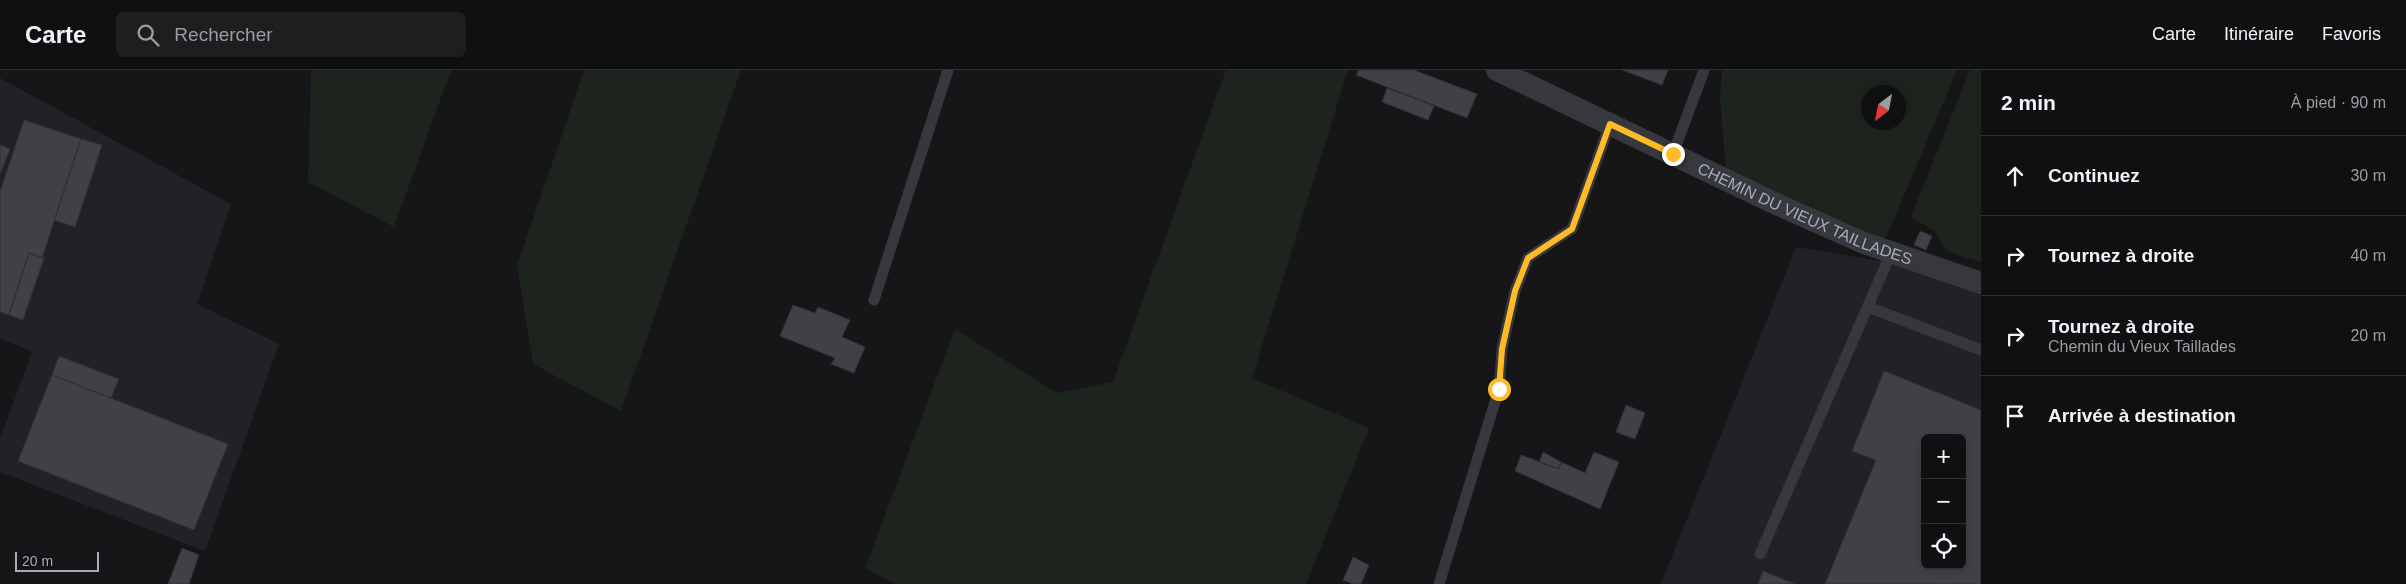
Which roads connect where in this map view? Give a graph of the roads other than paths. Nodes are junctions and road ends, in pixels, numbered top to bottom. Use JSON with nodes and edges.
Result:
{"nodes":[{"id":1,"x":948,"y":70,"type":"edge"},
{"id":2,"x":1497,"y":70,"type":"edge"},
{"id":3,"x":1704,"y":70,"type":"edge"},
{"id":4,"x":1610,"y":124,"type":"junction"},
{"id":5,"x":1673,"y":154,"type":"junction"},
{"id":6,"x":1891,"y":253,"type":"junction"},
{"id":7,"x":1981,"y":283,"type":"edge"},
{"id":8,"x":874,"y":300,"type":"dead end"},
{"id":9,"x":1868,"y":307,"type":"junction"},
{"id":10,"x":1981,"y":350,"type":"edge"},
{"id":11,"x":1760,"y":554,"type":"dead end"},
{"id":12,"x":1439,"y":584,"type":"edge"}],
"edges":[{"from":1,"to":8,"type":"lane"},
{"from":2,"to":4,"type":"street","name":"CHEMIN DU VIEUX TAILLADES"},
{"from":3,"to":5,"type":"lane"},
{"from":4,"to":5,"type":"street","name":"CHEMIN DU VIEUX TAILLADES"},
{"from":4,"to":12,"type":"lane"},
{"from":5,"to":6,"type":"street","name":"CHEMIN DU VIEUX TAILLADES"},
{"from":6,"to":7,"type":"street","name":"CHEMIN DU VIEUX TAILLADES"},
{"from":6,"to":9,"type":"lane"},
{"from":9,"to":10,"type":"lane"},
{"from":9,"to":11,"type":"lane"}]}
